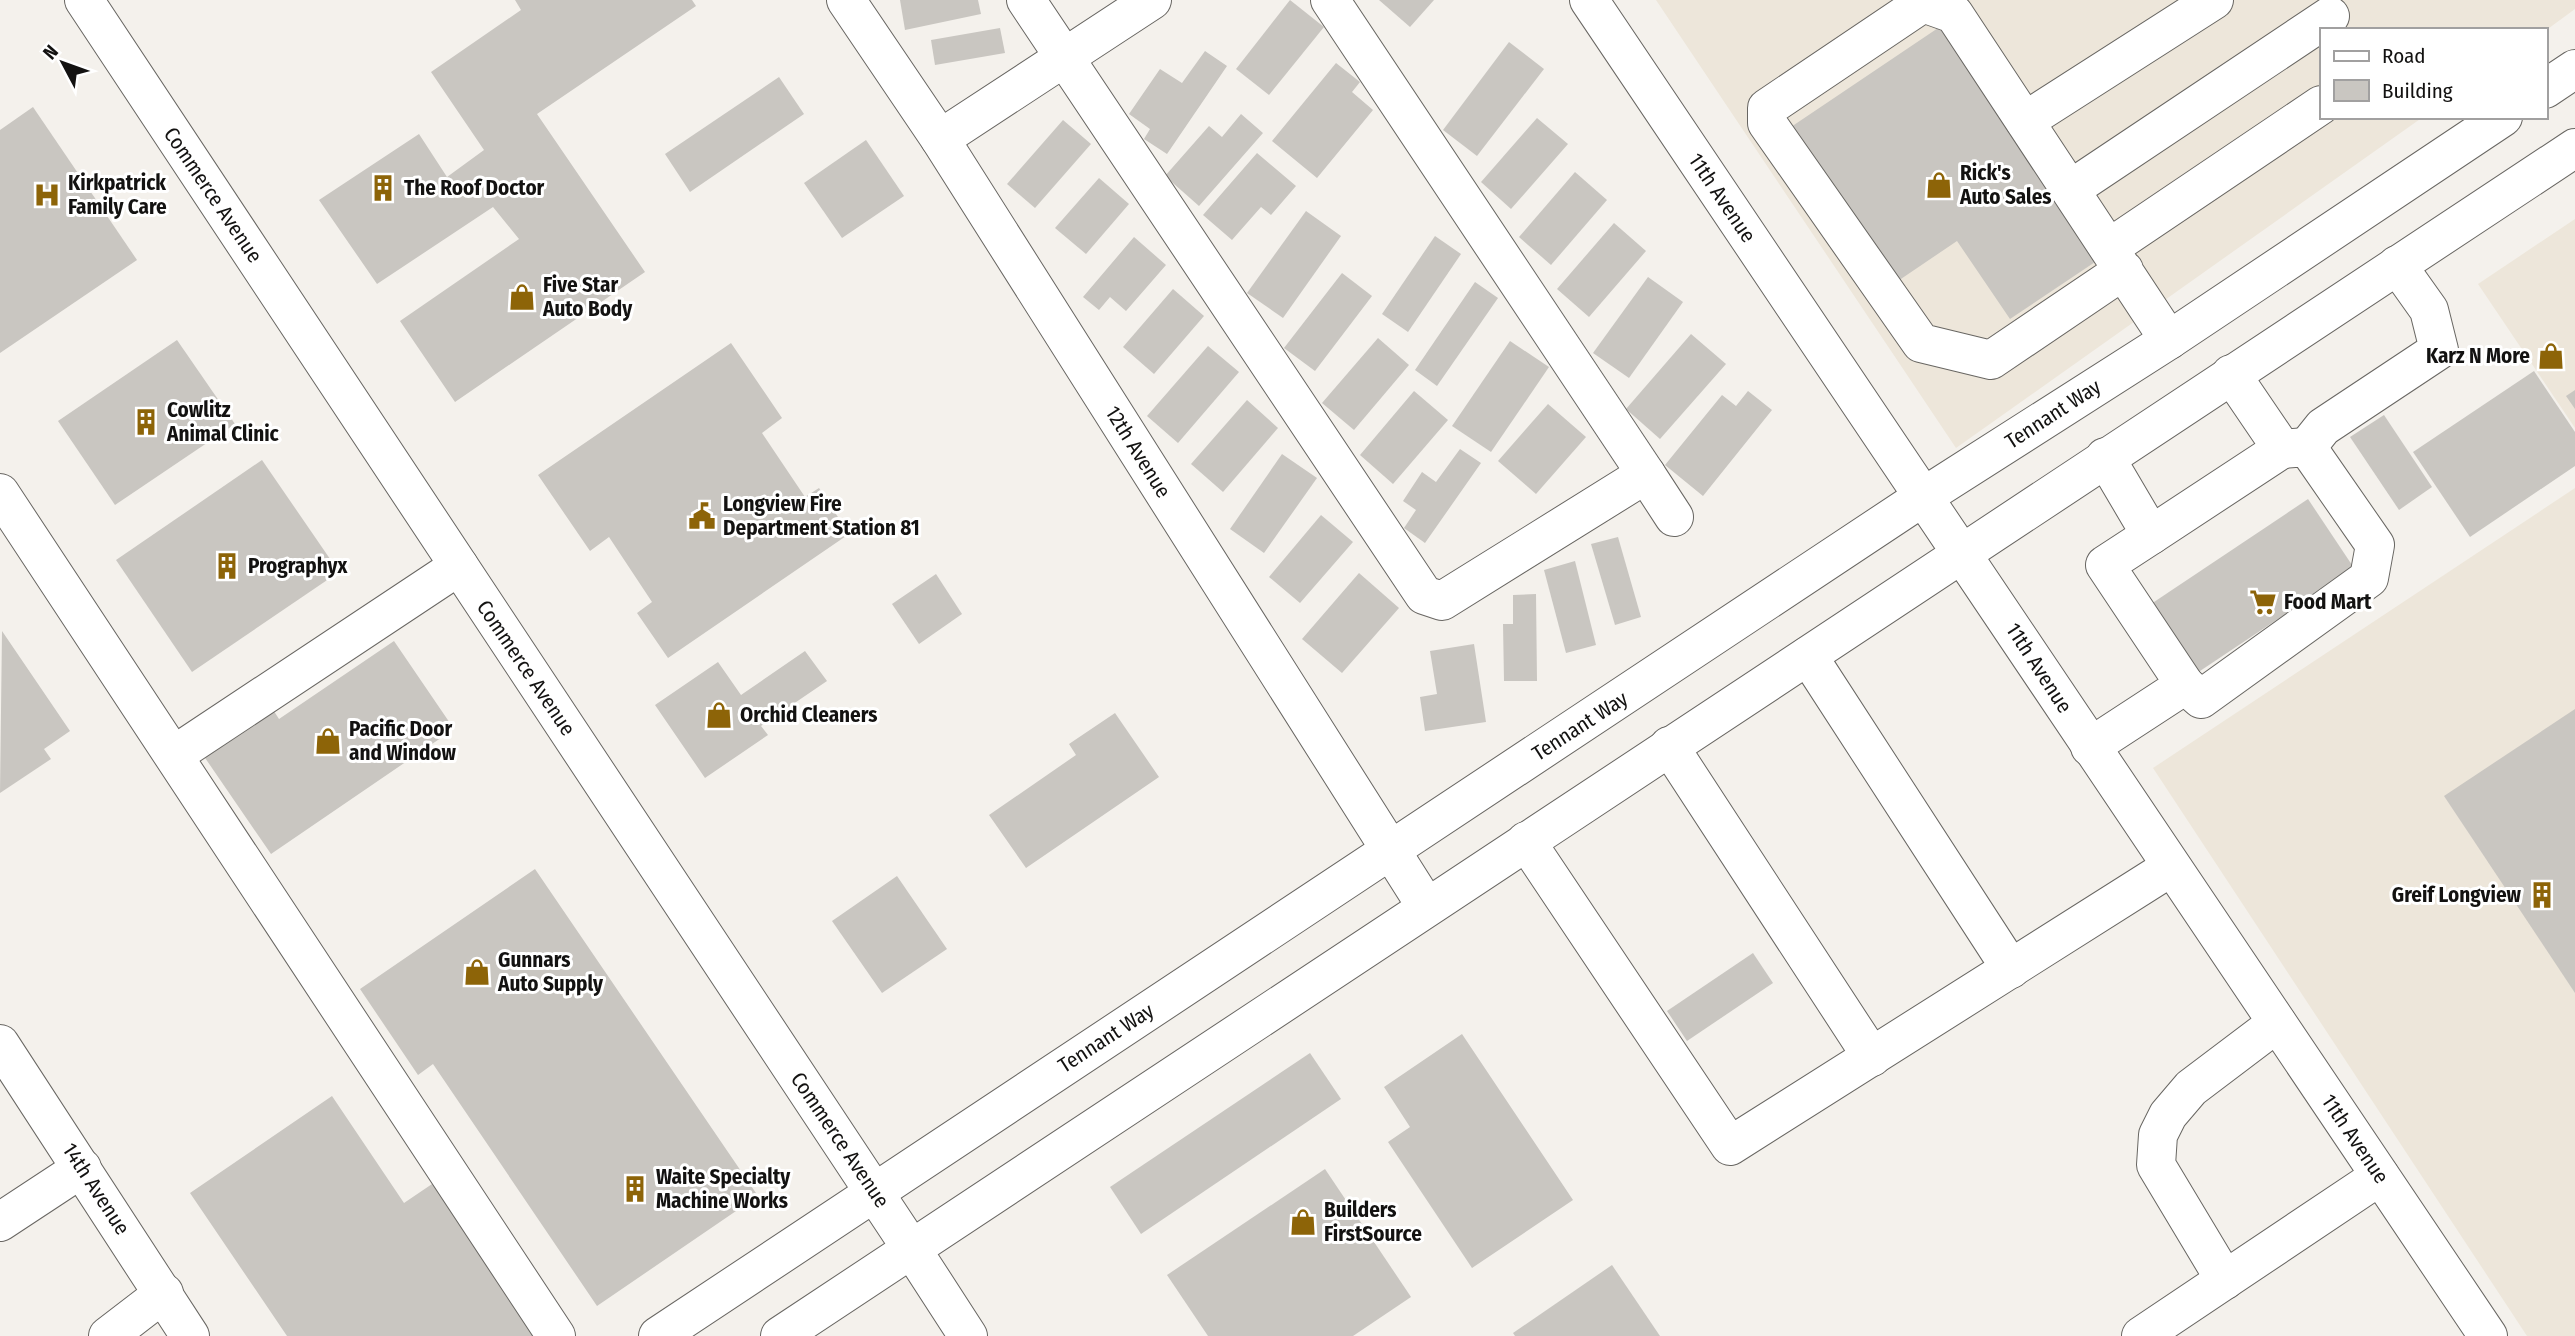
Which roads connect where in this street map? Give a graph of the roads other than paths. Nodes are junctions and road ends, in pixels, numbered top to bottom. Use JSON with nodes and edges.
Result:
{"nodes":[{"id":1,"x":84,"y":0,"type":"edge"},
{"id":2,"x":846,"y":0,"type":"edge"},
{"id":3,"x":1027,"y":0,"type":"edge"},
{"id":4,"x":1152,"y":0,"type":"edge"},
{"id":5,"x":1330,"y":0,"type":"edge"},
{"id":6,"x":2214,"y":0,"type":"edge"},
{"id":7,"x":1604,"y":5,"type":"edge"},
{"id":8,"x":2329,"y":15,"type":"edge"},
{"id":9,"x":1064,"y":57,"type":"junction"},
{"id":10,"x":2575,"y":69,"type":"edge"},
{"id":11,"x":2547,"y":88,"type":"edge"},
{"id":12,"x":2320,"y":106,"type":"edge"},
{"id":13,"x":2499,"y":119,"type":"edge"},
{"id":14,"x":2025,"y":121,"type":"junction"},
{"id":15,"x":940,"y":139,"type":"junction"},
{"id":16,"x":2575,"y":148,"type":"edge"},
{"id":17,"x":2071,"y":190,"type":"junction"},
{"id":18,"x":2117,"y":259,"type":"junction"},
{"id":19,"x":2397,"y":265,"type":"junction"},
{"id":20,"x":2169,"y":340,"type":"junction"},
{"id":21,"x":2231,"y":374,"type":"junction"},
{"id":22,"x":2294,"y":448,"type":"junction"},
{"id":23,"x":2105,"y":457,"type":"junction"},
{"id":24,"x":1646,"y":474,"type":"junction"},
{"id":25,"x":0,"y":494,"type":"edge"},
{"id":26,"x":1923,"y":496,"type":"junction"},
{"id":27,"x":1674,"y":517,"type":"dead end"},
{"id":28,"x":2151,"y":535,"type":"junction"},
{"id":29,"x":1962,"y":552,"type":"junction"},
{"id":30,"x":459,"y":566,"type":"junction"},
{"id":31,"x":1808,"y":656,"type":"junction"},
{"id":32,"x":2185,"y":685,"type":"junction"},
{"id":33,"x":1669,"y":746,"type":"junction"},
{"id":34,"x":2090,"y":747,"type":"junction"},
{"id":35,"x":174,"y":755,"type":"junction"},
{"id":36,"x":1526,"y":841,"type":"junction"},
{"id":37,"x":1391,"y":850,"type":"junction"},
{"id":38,"x":2171,"y":867,"type":"junction"},
{"id":39,"x":1426,"y":906,"type":"junction"},
{"id":40,"x":2011,"y":969,"type":"junction"},
{"id":41,"x":2277,"y":1023,"type":"junction"},
{"id":42,"x":0,"y":1044,"type":"edge"},
{"id":43,"x":1872,"y":1057,"type":"junction"},
{"id":44,"x":82,"y":1168,"type":"junction"},
{"id":45,"x":2380,"y":1176,"type":"junction"},
{"id":46,"x":874,"y":1191,"type":"junction"},
{"id":47,"x":0,"y":1222,"type":"edge"},
{"id":48,"x":911,"y":1248,"type":"junction"},
{"id":49,"x":2225,"y":1280,"type":"junction"},
{"id":50,"x":163,"y":1293,"type":"junction"},
{"id":51,"x":107,"y":1336,"type":"edge"},
{"id":52,"x":190,"y":1336,"type":"edge"},
{"id":53,"x":556,"y":1336,"type":"edge"},
{"id":54,"x":658,"y":1336,"type":"edge"},
{"id":55,"x":780,"y":1336,"type":"edge"},
{"id":56,"x":968,"y":1336,"type":"edge"},
{"id":57,"x":2141,"y":1336,"type":"edge"},
{"id":58,"x":2488,"y":1336,"type":"edge"}],
"edges":[{"from":1,"to":30,"type":"main road","name":"Commerce Avenue"},
{"from":2,"to":15,"type":"main road","name":"12th Avenue"},
{"from":3,"to":9,"type":"main road"},
{"from":4,"to":9,"type":"main road"},
{"from":5,"to":24,"type":"main road"},
{"from":6,"to":14,"type":"main road"},
{"from":7,"to":26,"type":"main road","name":"11th Avenue"},
{"from":8,"to":17,"type":"main road"},
{"from":9,"to":15,"type":"main road"},
{"from":9,"to":24,"type":"main road"},
{"from":10,"to":11,"type":"main road"},
{"from":12,"to":18,"type":"main road"},
{"from":13,"to":20,"type":"main road","name":"Tennant Way"},
{"from":14,"to":17,"type":"main road"},
{"from":14,"to":18,"type":"main road"},
{"from":15,"to":37,"type":"main road","name":"12th Avenue"},
{"from":16,"to":19,"type":"main road"},
{"from":17,"to":18,"type":"main road"},
{"from":18,"to":20,"type":"main road"},
{"from":19,"to":21,"type":"main road"},
{"from":19,"to":22,"type":"main road"},
{"from":20,"to":26,"type":"main road","name":"Tennant Way"},
{"from":21,"to":22,"type":"main road"},
{"from":21,"to":23,"type":"main road"},
{"from":22,"to":28,"type":"main road"},
{"from":22,"to":32,"type":"main road"},
{"from":23,"to":28,"type":"main road"},
{"from":23,"to":29,"type":"main road"},
{"from":24,"to":27,"type":"main road"},
{"from":25,"to":35,"type":"main road"},
{"from":26,"to":29,"type":"main road","name":"11th Avenue"},
{"from":26,"to":37,"type":"main road","name":"Tennant Way"},
{"from":28,"to":32,"type":"main road"},
{"from":29,"to":31,"type":"main road"},
{"from":29,"to":34,"type":"main road","name":"11th Avenue"},
{"from":30,"to":35,"type":"main road"},
{"from":30,"to":46,"type":"main road","name":"Commerce Avenue"},
{"from":31,"to":33,"type":"main road"},
{"from":31,"to":40,"type":"main road"},
{"from":32,"to":34,"type":"main road"},
{"from":33,"to":36,"type":"main road"},
{"from":33,"to":43,"type":"main road"},
{"from":34,"to":38,"type":"main road","name":"11th Avenue"},
{"from":35,"to":53,"type":"main road"},
{"from":36,"to":39,"type":"main road"},
{"from":36,"to":43,"type":"main road"},
{"from":37,"to":39,"type":"main road","name":"12th Avenue"},
{"from":37,"to":46,"type":"main road","name":"Tennant Way"},
{"from":38,"to":40,"type":"main road"},
{"from":38,"to":41,"type":"main road","name":"11th Avenue"},
{"from":39,"to":48,"type":"main road"},
{"from":40,"to":43,"type":"main road"},
{"from":41,"to":45,"type":"main road","name":"11th Avenue"},
{"from":41,"to":49,"type":"main road"},
{"from":42,"to":44,"type":"main road","name":"14th Avenue"},
{"from":44,"to":47,"type":"main road"},
{"from":44,"to":50,"type":"main road","name":"14th Avenue"},
{"from":45,"to":49,"type":"main road"},
{"from":45,"to":58,"type":"main road","name":"11th Avenue"},
{"from":46,"to":48,"type":"main road","name":"Commerce Avenue"},
{"from":46,"to":54,"type":"main road","name":"Tennant Way"},
{"from":48,"to":55,"type":"main road"},
{"from":48,"to":56,"type":"main road","name":"Commerce Avenue"},
{"from":49,"to":57,"type":"main road"},
{"from":50,"to":51,"type":"main road"},
{"from":50,"to":52,"type":"main road","name":"14th Avenue"}]}
